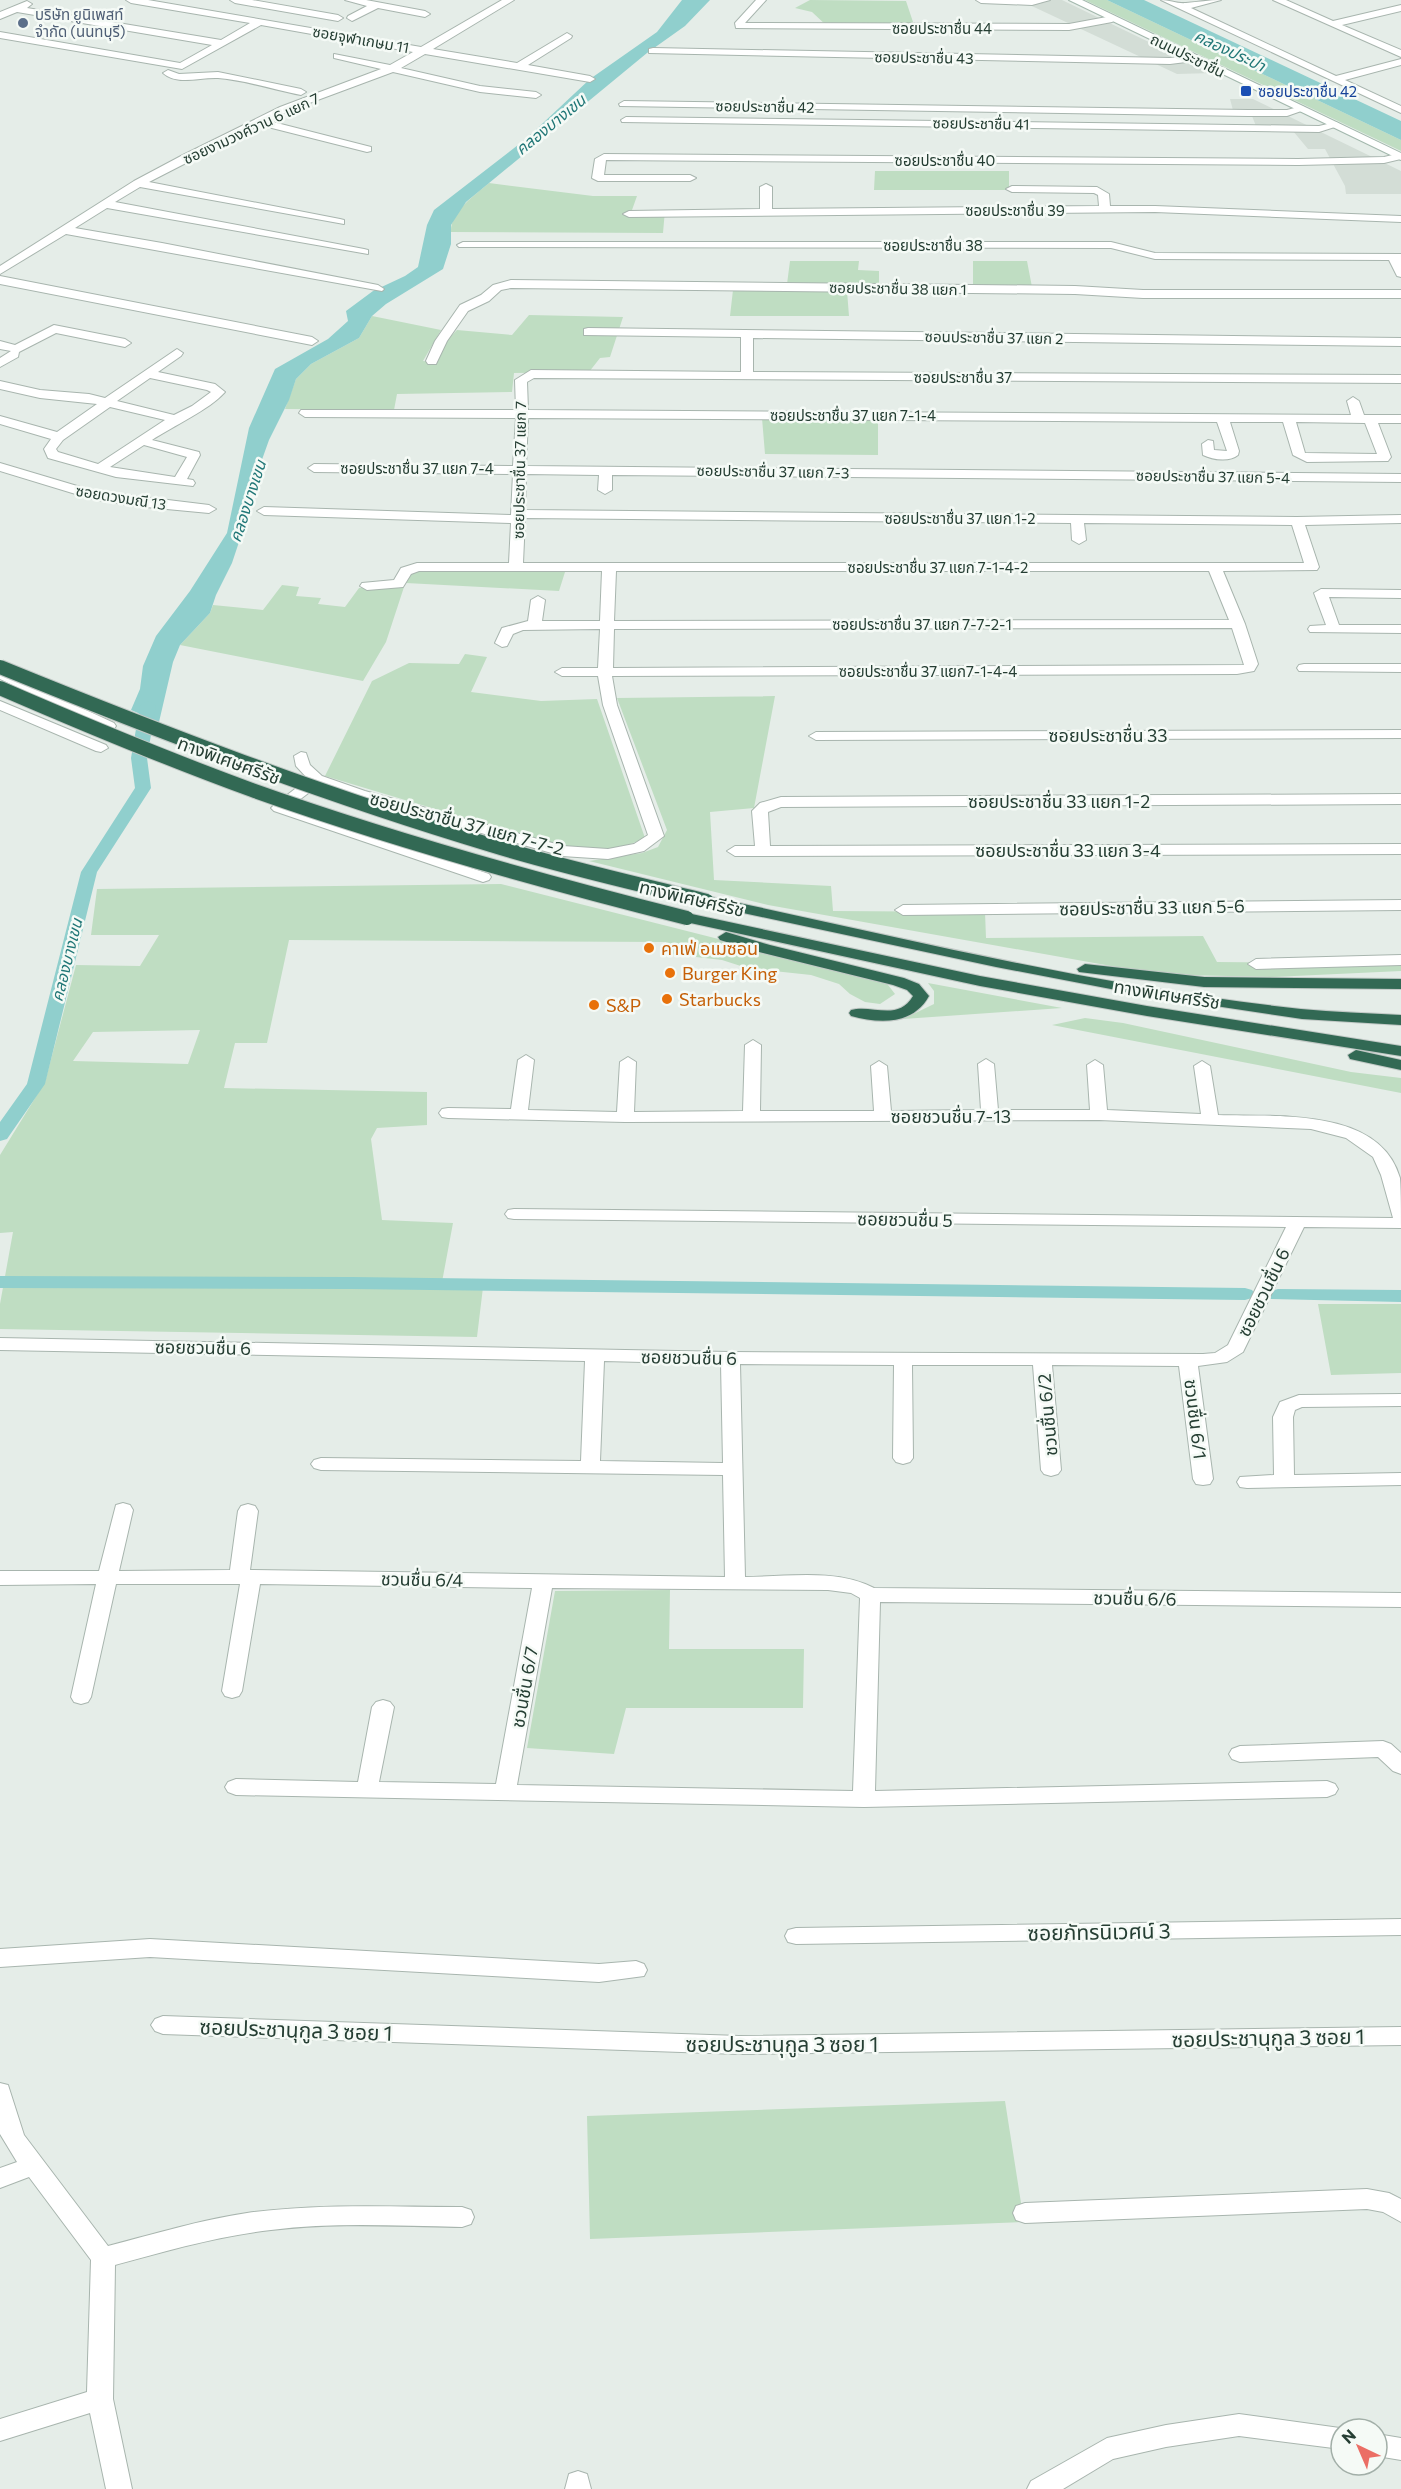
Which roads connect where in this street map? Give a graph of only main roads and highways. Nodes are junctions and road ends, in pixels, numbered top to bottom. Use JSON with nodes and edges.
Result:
{"nodes":[{"id":1,"x":0,"y":667,"type":"edge"},
{"id":2,"x":0,"y":688,"type":"edge"},
{"id":3,"x":692,"y":919,"type":"junction"},
{"id":4,"x":961,"y":956,"type":"junction"},
{"id":5,"x":1401,"y":984,"type":"edge"},
{"id":6,"x":1147,"y":1011,"type":"junction"},
{"id":7,"x":857,"y":1013,"type":"dead end"},
{"id":8,"x":1401,"y":1020,"type":"edge"},
{"id":9,"x":1401,"y":1051,"type":"edge"},
{"id":10,"x":1401,"y":1065,"type":"edge"}],
"edges":[{"from":1,"to":4,"type":"highway","name":"ทางพิเศษศรีรัช","bridge":true},
{"from":2,"to":3,"type":"highway","name":"ทางพิเศษศรีรัช","bridge":true},
{"from":3,"to":6,"type":"highway","name":"ทางพิเศษศรีรัช"},
{"from":3,"to":7,"type":"highway"},
{"from":4,"to":5,"type":"highway"},
{"from":4,"to":8,"type":"highway","name":"ทางพิเศษศรีรัช"},
{"from":6,"to":9,"type":"highway","name":"ทางพิเศษศรีรัช"},
{"from":6,"to":10,"type":"highway"}]}
